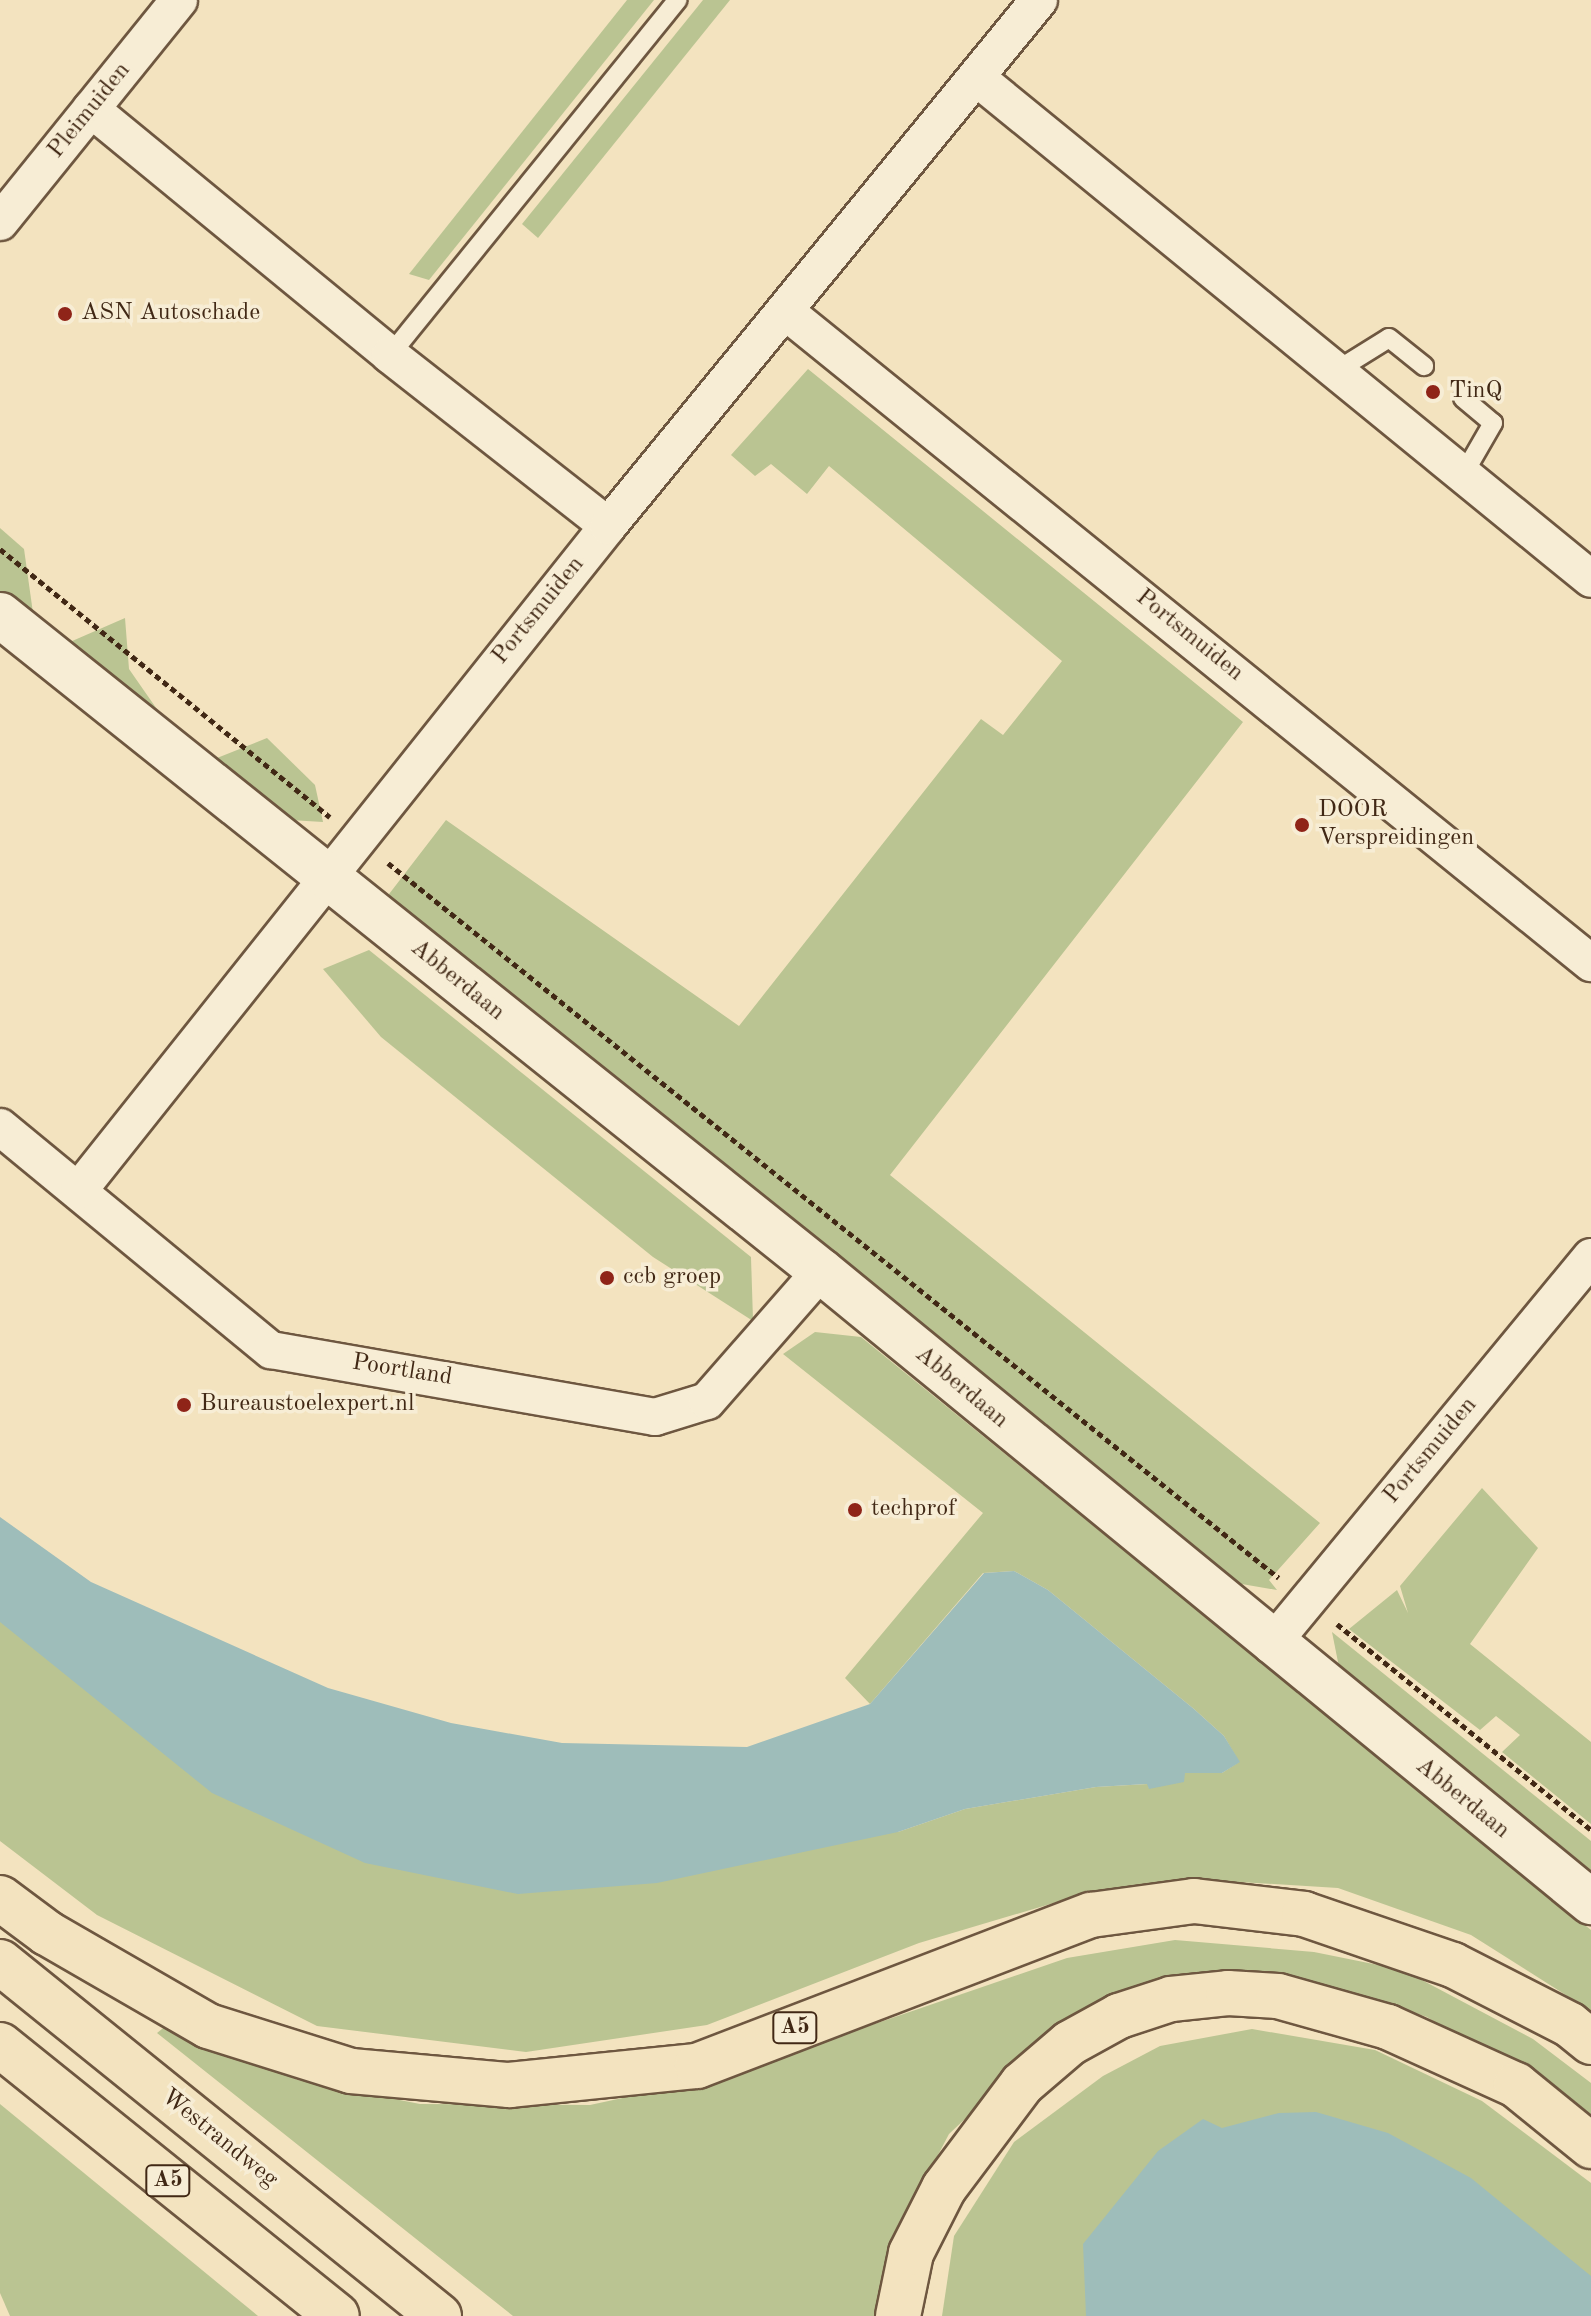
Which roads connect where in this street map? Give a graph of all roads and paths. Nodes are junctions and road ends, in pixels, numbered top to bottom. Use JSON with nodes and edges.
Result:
{"nodes":[{"id":1,"x":179,"y":0,"type":"edge"},
{"id":2,"x":677,"y":0,"type":"edge"},
{"id":3,"x":1039,"y":0,"type":"edge"},
{"id":4,"x":977,"y":78,"type":"junction"},
{"id":5,"x":91,"y":109,"type":"junction"},
{"id":6,"x":0,"y":222,"type":"edge"},
{"id":7,"x":785,"y":311,"type":"junction"},
{"id":8,"x":390,"y":355,"type":"junction"},
{"id":9,"x":1424,"y":366,"type":"dead end"},
{"id":10,"x":1336,"y":371,"type":"junction"},
{"id":11,"x":1463,"y":398,"type":"dead end"},
{"id":12,"x":1463,"y":475,"type":"junction"},
{"id":13,"x":608,"y":526,"type":"junction"},
{"id":14,"x":0,"y":549,"type":"edge"},
{"id":15,"x":1591,"y":579,"type":"edge"},
{"id":16,"x":0,"y":615,"type":"edge"},
{"id":17,"x":358,"y":839,"type":"junction"},
{"id":18,"x":328,"y":878,"type":"junction"},
{"id":19,"x":1591,"y":963,"type":"edge"},
{"id":20,"x":0,"y":1127,"type":"edge"},
{"id":21,"x":79,"y":1190,"type":"junction"},
{"id":22,"x":1591,"y":1257,"type":"edge"},
{"id":23,"x":821,"y":1271,"type":"junction"},
{"id":24,"x":1307,"y":1600,"type":"junction"},
{"id":25,"x":1271,"y":1645,"type":"junction"},
{"id":26,"x":1591,"y":1830,"type":"edge"},
{"id":27,"x":0,"y":1898,"type":"edge"},
{"id":28,"x":1591,"y":1902,"type":"edge"},
{"id":29,"x":0,"y":1962,"type":"edge"},
{"id":30,"x":1591,"y":2042,"type":"edge"},
{"id":31,"x":0,"y":2045,"type":"edge"},
{"id":32,"x":1591,"y":2146,"type":"edge"},
{"id":33,"x":337,"y":2316,"type":"edge"},
{"id":34,"x":439,"y":2316,"type":"edge"},
{"id":35,"x":898,"y":2316,"type":"edge"}],
"edges":[{"from":1,"to":5,"type":"street","name":"Pleimuiden"},
{"from":2,"to":8,"type":"lane"},
{"from":3,"to":4,"type":"street","name":"Portsmuiden"},
{"from":4,"to":7,"type":"street","name":"Portsmuiden"},
{"from":4,"to":10,"type":"street"},
{"from":5,"to":6,"type":"street","name":"Pleimuiden"},
{"from":5,"to":8,"type":"street"},
{"from":7,"to":13,"type":"street","name":"Portsmuiden"},
{"from":7,"to":19,"type":"street","name":"Portsmuiden"},
{"from":8,"to":13,"type":"street"},
{"from":9,"to":10,"type":"lane"},
{"from":10,"to":12,"type":"street"},
{"from":11,"to":12,"type":"lane"},
{"from":12,"to":15,"type":"street"},
{"from":13,"to":17,"type":"street","name":"Portsmuiden"},
{"from":14,"to":17,"type":"path"},
{"from":16,"to":18,"type":"main road","name":"Abberdaan"},
{"from":17,"to":18,"type":"street","name":"Portsmuiden"},
{"from":17,"to":24,"type":"path"},
{"from":18,"to":21,"type":"street"},
{"from":18,"to":23,"type":"main road","name":"Abberdaan"},
{"from":20,"to":21,"type":"street","name":"Poortland"},
{"from":21,"to":23,"type":"street","name":"Poortland"},
{"from":22,"to":24,"type":"street","name":"Portsmuiden"},
{"from":23,"to":25,"type":"main road","name":"Abberdaan"},
{"from":24,"to":25,"type":"street","name":"Portsmuiden"},
{"from":24,"to":26,"type":"path"},
{"from":25,"to":28,"type":"main road","name":"Abberdaan"},
{"from":27,"to":30,"type":"highway","number":"A5"},
{"from":29,"to":34,"type":"highway","name":"Westrandweg","number":"A5"},
{"from":31,"to":33,"type":"highway","number":"A5"},
{"from":32,"to":35,"type":"highway"}]}
